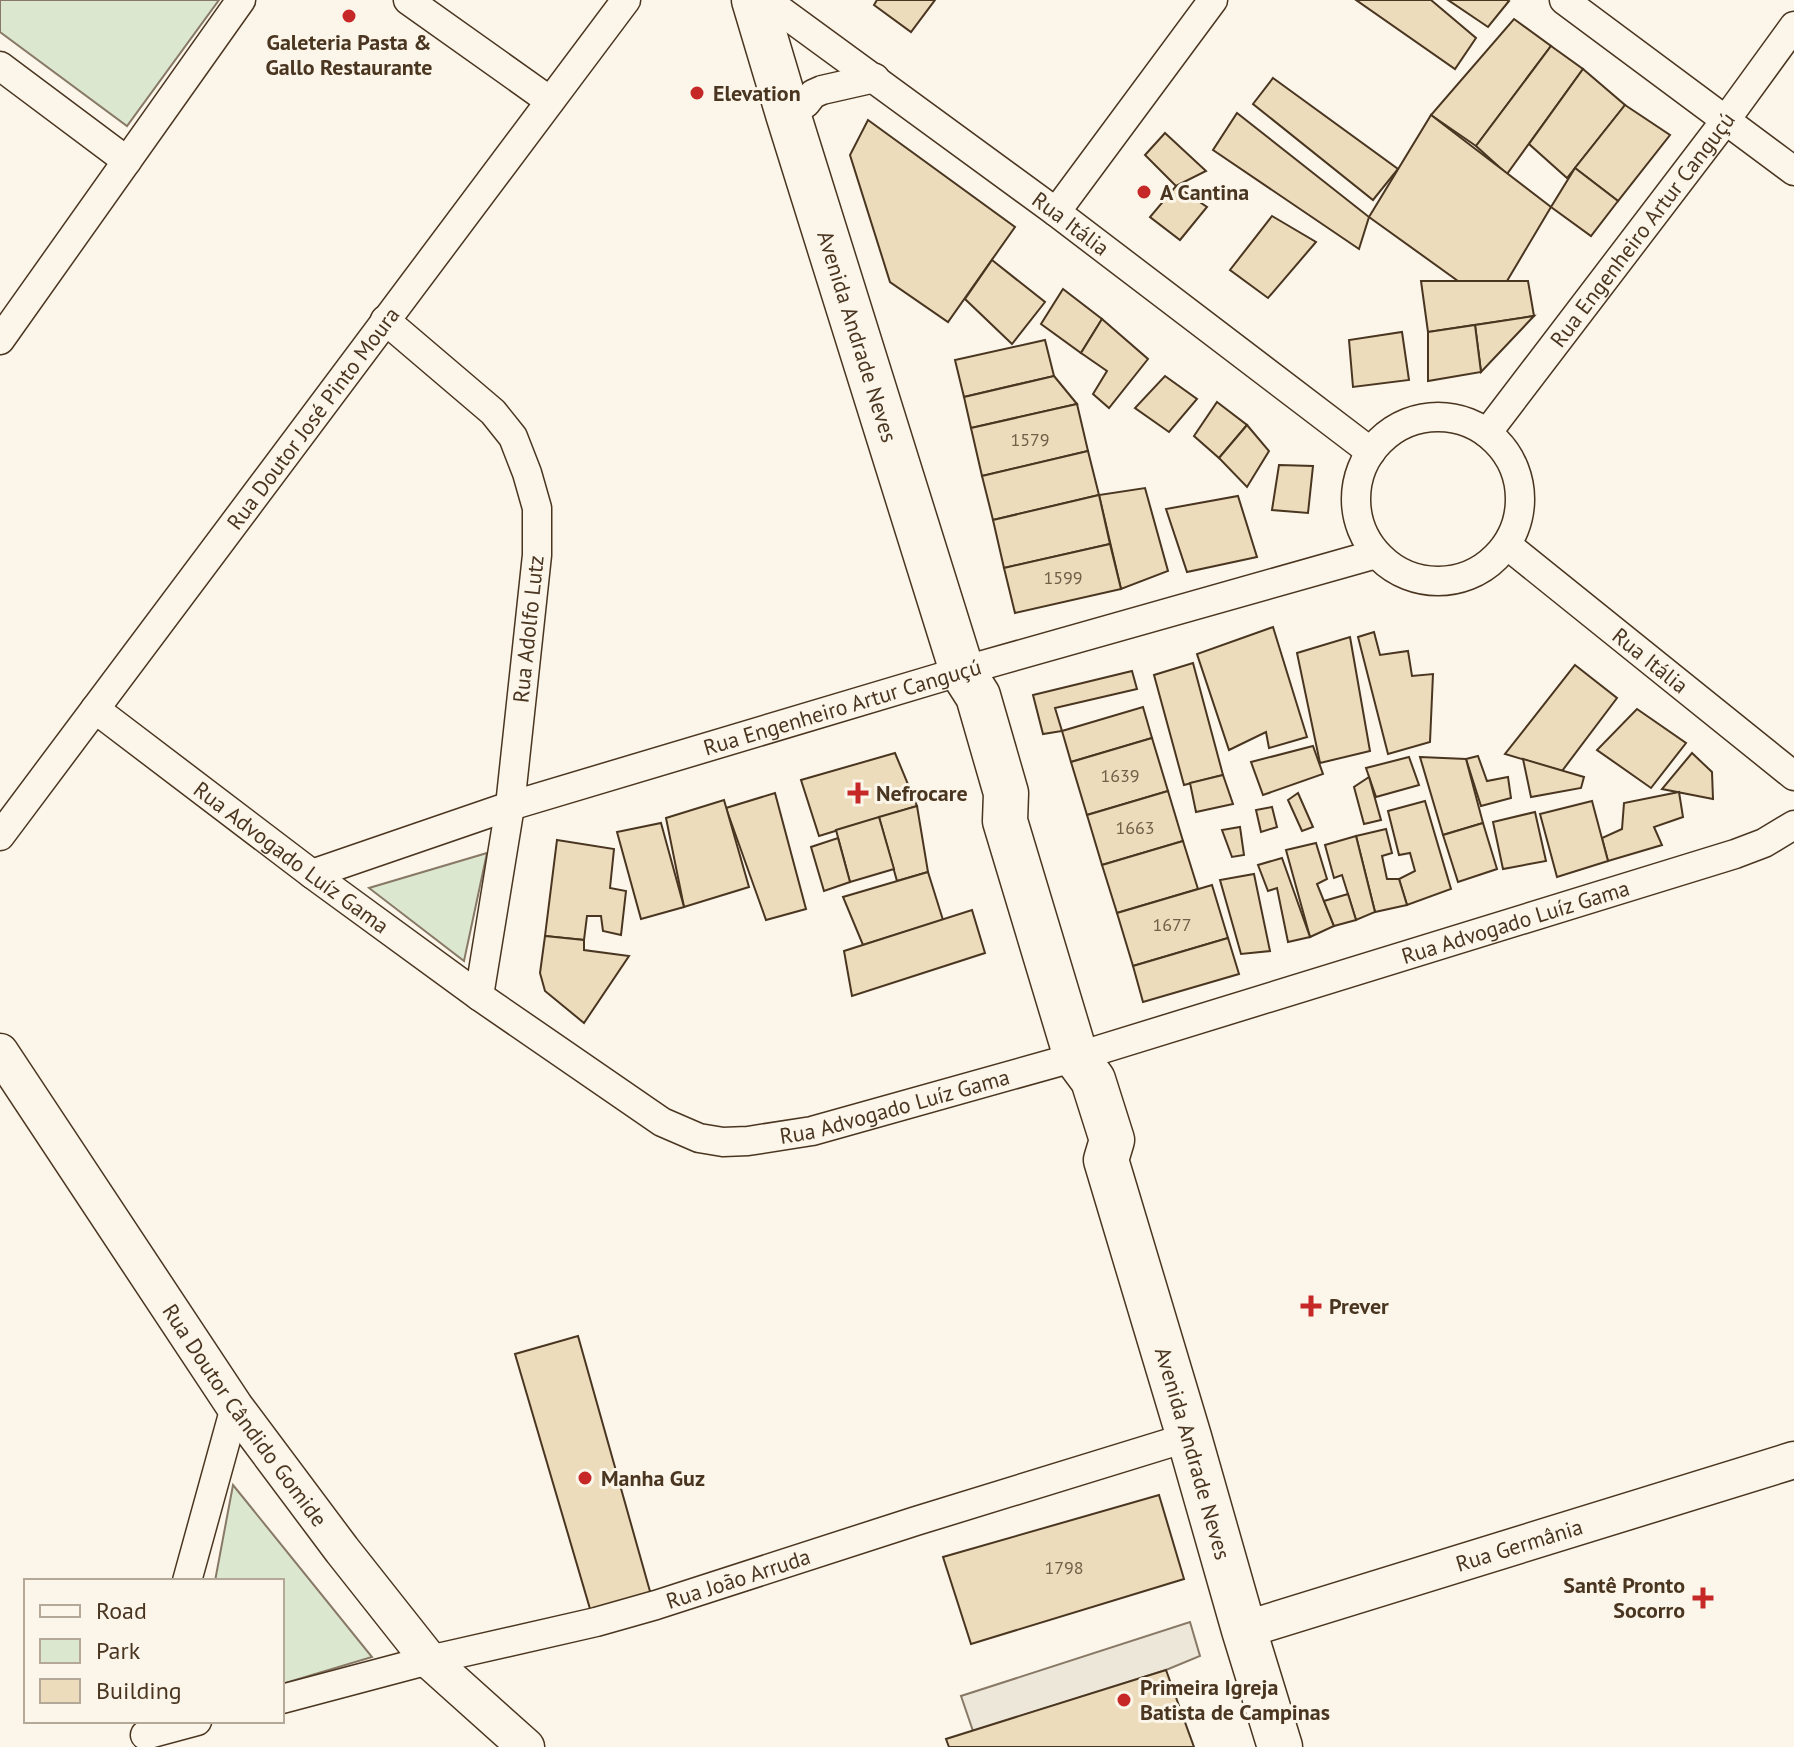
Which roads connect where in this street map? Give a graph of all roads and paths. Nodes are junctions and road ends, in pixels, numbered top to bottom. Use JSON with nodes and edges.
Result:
{"nodes":[{"id":1,"x":241,"y":0,"type":"edge"},
{"id":2,"x":408,"y":0,"type":"edge"},
{"id":3,"x":626,"y":0,"type":"edge"},
{"id":4,"x":754,"y":0,"type":"edge"},
{"id":5,"x":766,"y":0,"type":"edge"},
{"id":6,"x":1213,"y":0,"type":"edge"},
{"id":7,"x":1564,"y":0,"type":"edge"},
{"id":8,"x":1794,"y":26,"type":"edge"},
{"id":9,"x":0,"y":66,"type":"edge"},
{"id":10,"x":875,"y":78,"type":"junction"},
{"id":11,"x":550,"y":101,"type":"junction"},
{"id":12,"x":788,"y":114,"type":"junction"},
{"id":13,"x":1725,"y":121,"type":"junction"},
{"id":14,"x":127,"y":161,"type":"junction"},
{"id":15,"x":1794,"y":171,"type":"edge"},
{"id":16,"x":1056,"y":212,"type":"junction"},
{"id":17,"x":385,"y":320,"type":"junction"},
{"id":18,"x":0,"y":340,"type":"edge"},
{"id":19,"x":1487,"y":433,"type":"junction"},
{"id":20,"x":1371,"y":452,"type":"junction"},
{"id":21,"x":1507,"y":545,"type":"junction"},
{"id":22,"x":1376,"y":554,"type":"junction"},
{"id":23,"x":962,"y":671,"type":"junction"},
{"id":24,"x":95,"y":709,"type":"junction"},
{"id":25,"x":1794,"y":776,"type":"edge"},
{"id":26,"x":510,"y":806,"type":"junction"},
{"id":27,"x":1794,"y":825,"type":"edge"},
{"id":28,"x":0,"y":836,"type":"edge"},
{"id":29,"x":312,"y":874,"type":"junction"},
{"id":30,"x":479,"y":996,"type":"junction"},
{"id":31,"x":0,"y":1052,"type":"edge"},
{"id":32,"x":1076,"y":1057,"type":"junction"},
{"id":33,"x":235,"y":1407,"type":"junction"},
{"id":34,"x":1189,"y":1437,"type":"junction"},
{"id":35,"x":1794,"y":1460,"type":"edge"},
{"id":36,"x":188,"y":1579,"type":"edge"},
{"id":37,"x":1244,"y":1630,"type":"junction"},
{"id":38,"x":429,"y":1660,"type":"junction"},
{"id":39,"x":284,"y":1698,"type":"edge"},
{"id":40,"x":189,"y":1723,"type":"edge"},
{"id":41,"x":146,"y":1734,"type":"edge"},
{"id":42,"x":526,"y":1747,"type":"edge"},
{"id":43,"x":1280,"y":1747,"type":"edge"}],
"edges":[{"from":1,"to":14,"type":"street"},
{"from":2,"to":11,"type":"street"},
{"from":3,"to":11,"type":"street","name":"Rua Doutor José Pinto Moura"},
{"from":4,"to":12,"type":"main road","name":"Avenida Andrade Neves"},
{"from":5,"to":10,"type":"street","name":"Rua Itália"},
{"from":6,"to":16,"type":"street"},
{"from":7,"to":13,"type":"street"},
{"from":8,"to":13,"type":"street","name":"Rua Engenheiro Artur Canguçú"},
{"from":9,"to":14,"type":"street"},
{"from":10,"to":12,"type":"street"},
{"from":10,"to":16,"type":"street","name":"Rua Itália"},
{"from":11,"to":17,"type":"street","name":"Rua Doutor José Pinto Moura"},
{"from":12,"to":23,"type":"main road","name":"Avenida Andrade Neves"},
{"from":13,"to":15,"type":"street"},
{"from":13,"to":19,"type":"street","name":"Rua Engenheiro Artur Canguçú"},
{"from":14,"to":18,"type":"street"},
{"from":16,"to":20,"type":"street","name":"Rua Itália"},
{"from":17,"to":24,"type":"street","name":"Rua Doutor José Pinto Moura"},
{"from":17,"to":26,"type":"street","name":"Rua Adolfo Lutz"},
{"from":19,"to":20,"type":"street"},
{"from":19,"to":21,"type":"street"},
{"from":20,"to":22,"type":"street"},
{"from":21,"to":22,"type":"street"},
{"from":21,"to":25,"type":"street","name":"Rua Itália"},
{"from":22,"to":23,"type":"street","name":"Rua Engenheiro Artur Canguçú"},
{"from":23,"to":26,"type":"street","name":"Rua Engenheiro Artur Canguçú"},
{"from":23,"to":32,"type":"main road","name":"Avenida Andrade Neves"},
{"from":24,"to":28,"type":"street","name":"Rua Doutor José Pinto Moura"},
{"from":24,"to":29,"type":"street","name":"Rua Advogado Luíz Gama"},
{"from":26,"to":29,"type":"street","name":"Rua Engenheiro Artur Canguçú"},
{"from":26,"to":30,"type":"street","name":"Rua Adolfo Lutz"},
{"from":27,"to":32,"type":"street","name":"Rua Advogado Luíz Gama"},
{"from":29,"to":30,"type":"street","name":"Rua Advogado Luíz Gama"},
{"from":30,"to":32,"type":"street","name":"Rua Advogado Luíz Gama"},
{"from":31,"to":33,"type":"street","name":"Rua Doutor Cândido Gomide"},
{"from":32,"to":34,"type":"main road","name":"Avenida Andrade Neves"},
{"from":33,"to":36,"type":"street"},
{"from":33,"to":38,"type":"street","name":"Rua Doutor Cândido Gomide"},
{"from":34,"to":37,"type":"main road","name":"Avenida Andrade Neves"},
{"from":34,"to":38,"type":"street","name":"Rua João Arruda"},
{"from":35,"to":37,"type":"street","name":"Rua Germânia"},
{"from":37,"to":43,"type":"main road","name":"Avenida Andrade Neves"},
{"from":38,"to":39,"type":"street","name":"Rua João Arruda"},
{"from":38,"to":42,"type":"street","name":"Rua Doutor Cândido Gomide"},
{"from":40,"to":41,"type":"street"}]}
